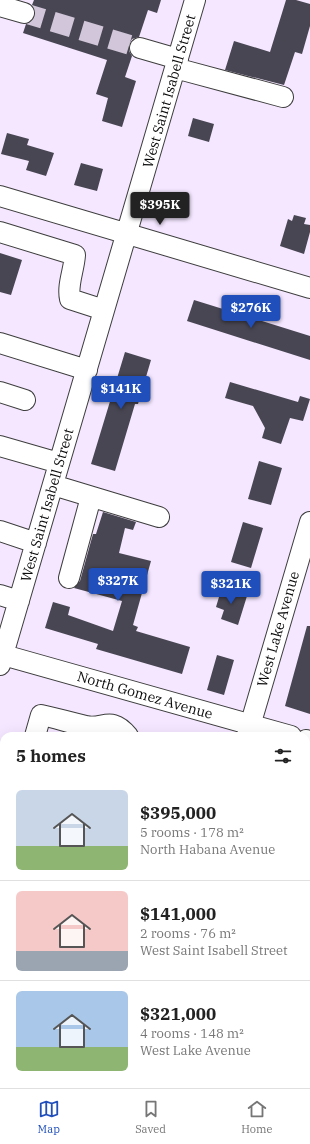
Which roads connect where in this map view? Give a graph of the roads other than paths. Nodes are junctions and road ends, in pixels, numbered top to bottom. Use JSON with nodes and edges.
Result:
{"nodes":[{"id":1,"x":195,"y":0,"type":"edge"},
{"id":2,"x":0,"y":6,"type":"edge"},
{"id":3,"x":24,"y":13,"type":"tunnel mouth"},
{"id":4,"x":140,"y":48,"type":"tunnel mouth"},
{"id":5,"x":176,"y":64,"type":"junction"},
{"id":6,"x":283,"y":97,"type":"dead end"},
{"id":7,"x":1,"y":200,"type":"edge"},
{"id":8,"x":0,"y":232,"type":"edge"},
{"id":9,"x":127,"y":233,"type":"junction"},
{"id":10,"x":310,"y":288,"type":"edge"},
{"id":11,"x":104,"y":310,"type":"junction"},
{"id":12,"x":0,"y":343,"type":"edge"},
{"id":13,"x":87,"y":370,"type":"junction"},
{"id":14,"x":0,"y":392,"type":"edge"},
{"id":15,"x":25,"y":400,"type":"dead end"},
{"id":16,"x":0,"y":446,"type":"edge"},
{"id":17,"x":59,"y":463,"type":"junction"},
{"id":18,"x":53,"y":485,"type":"junction"},
{"id":19,"x":91,"y":497,"type":"junction"},
{"id":20,"x":159,"y":517,"type":"dead end"},
{"id":21,"x":310,"y":522,"type":"edge"},
{"id":22,"x":0,"y":531,"type":"edge"},
{"id":23,"x":36,"y":543,"type":"junction"},
{"id":24,"x":69,"y":578,"type":"dead end"},
{"id":25,"x":0,"y":595,"type":"edge"},
{"id":26,"x":19,"y":601,"type":"junction"},
{"id":27,"x":1,"y":658,"type":"edge"},
{"id":28,"x":248,"y":730,"type":"edge"},
{"id":29,"x":36,"y":732,"type":"edge"},
{"id":30,"x":125,"y":732,"type":"edge"},
{"id":31,"x":262,"y":732,"type":"edge"}],
"edges":[{"from":1,"to":5,"type":"street","name":"West Saint Isabell Street"},
{"from":2,"to":3,"type":"street"},
{"from":4,"to":5,"type":"street"},
{"from":5,"to":6,"type":"street"},
{"from":5,"to":9,"type":"street","name":"West Saint Isabell Street"},
{"from":7,"to":9,"type":"street"},
{"from":8,"to":11,"type":"street"},
{"from":9,"to":10,"type":"street"},
{"from":9,"to":11,"type":"street","name":"West Saint Isabell Street"},
{"from":11,"to":13,"type":"street","name":"West Saint Isabell Street"},
{"from":12,"to":13,"type":"street"},
{"from":13,"to":17,"type":"street","name":"West Saint Isabell Street"},
{"from":14,"to":15,"type":"street"},
{"from":16,"to":17,"type":"street"},
{"from":17,"to":18,"type":"street","name":"West Saint Isabell Street"},
{"from":18,"to":19,"type":"street"},
{"from":18,"to":23,"type":"street","name":"West Saint Isabell Street"},
{"from":19,"to":20,"type":"street"},
{"from":19,"to":24,"type":"street"},
{"from":21,"to":28,"type":"street","name":"West Lake Avenue"},
{"from":22,"to":23,"type":"street"},
{"from":23,"to":26,"type":"street","name":"West Saint Isabell Street"},
{"from":25,"to":26,"type":"street"},
{"from":26,"to":27,"type":"street","name":"West Saint Isabell Street"},
{"from":27,"to":28,"type":"street","name":"North Gomez Avenue"},
{"from":28,"to":31,"type":"street","name":"North Gomez Avenue"},
{"from":29,"to":30,"type":"street"}]}
